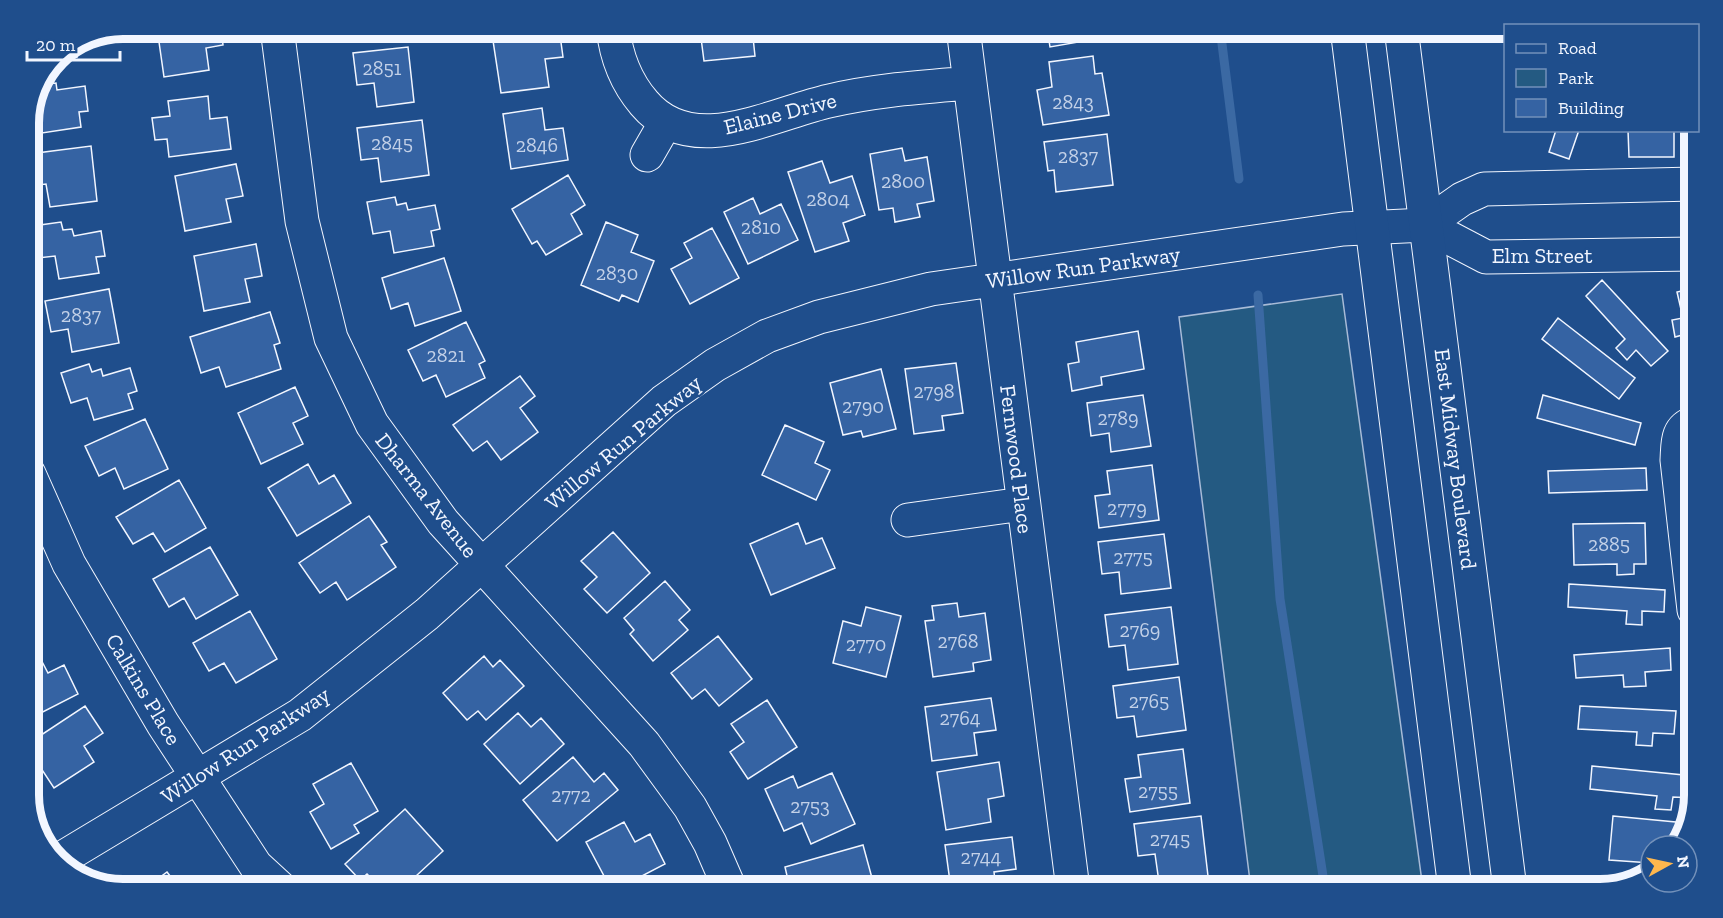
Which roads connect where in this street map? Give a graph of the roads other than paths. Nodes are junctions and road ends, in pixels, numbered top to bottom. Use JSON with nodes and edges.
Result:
{"nodes":[{"id":1,"x":278,"y":39,"type":"edge"},
{"id":2,"x":614,"y":39,"type":"edge"},
{"id":3,"x":964,"y":39,"type":"edge"},
{"id":4,"x":1348,"y":39,"type":"edge"},
{"id":5,"x":1402,"y":39,"type":"edge"},
{"id":6,"x":970,"y":83,"type":"junction"},
{"id":7,"x":666,"y":122,"type":"junction"},
{"id":8,"x":647,"y":155,"type":"dead end"},
{"id":9,"x":1684,"y":184,"type":"edge"},
{"id":10,"x":1425,"y":225,"type":"junction"},
{"id":11,"x":1372,"y":227,"type":"junction"},
{"id":12,"x":1684,"y":254,"type":"edge"},
{"id":13,"x":994,"y":280,"type":"junction"},
{"id":14,"x":1684,"y":428,"type":"edge"},
{"id":15,"x":39,"y":496,"type":"edge"},
{"id":16,"x":1023,"y":504,"type":"junction"},
{"id":17,"x":908,"y":520,"type":"dead end"},
{"id":18,"x":1684,"y":523,"type":"edge"},
{"id":19,"x":482,"y":565,"type":"junction"},
{"id":20,"x":198,"y":777,"type":"junction"},
{"id":21,"x":66,"y":856,"type":"edge"},
{"id":22,"x":270,"y":879,"type":"edge"},
{"id":23,"x":725,"y":879,"type":"edge"},
{"id":24,"x":1072,"y":879,"type":"edge"},
{"id":25,"x":1454,"y":879,"type":"edge"},
{"id":26,"x":1509,"y":879,"type":"edge"}],
"edges":[{"from":1,"to":19,"type":"street","name":"Dharma Avenue"},
{"from":2,"to":7,"type":"street","name":"Elaine Drive"},
{"from":3,"to":6,"type":"street","name":"Fernwood Place"},
{"from":4,"to":11,"type":"street"},
{"from":5,"to":10,"type":"street","name":"East Midway Boulevard"},
{"from":6,"to":7,"type":"street","name":"Elaine Drive"},
{"from":6,"to":13,"type":"street","name":"Fernwood Place"},
{"from":7,"to":8,"type":"street"},
{"from":9,"to":10,"type":"street"},
{"from":10,"to":11,"type":"street","name":"Willow Run Parkway"},
{"from":10,"to":12,"type":"street","name":"Elm Street"},
{"from":10,"to":26,"type":"street","name":"East Midway Boulevard"},
{"from":11,"to":13,"type":"street","name":"Willow Run Parkway"},
{"from":11,"to":25,"type":"street"},
{"from":13,"to":16,"type":"street","name":"Fernwood Place"},
{"from":13,"to":19,"type":"street","name":"Willow Run Parkway"},
{"from":14,"to":18,"type":"street"},
{"from":15,"to":20,"type":"street","name":"Calkins Place"},
{"from":16,"to":17,"type":"street"},
{"from":16,"to":24,"type":"street","name":"Fernwood Place"},
{"from":19,"to":20,"type":"street","name":"Willow Run Parkway"},
{"from":19,"to":23,"type":"street","name":"Dharma Avenue"},
{"from":20,"to":21,"type":"street","name":"Willow Run Parkway"},
{"from":20,"to":22,"type":"street","name":"Calkins Place"}]}
